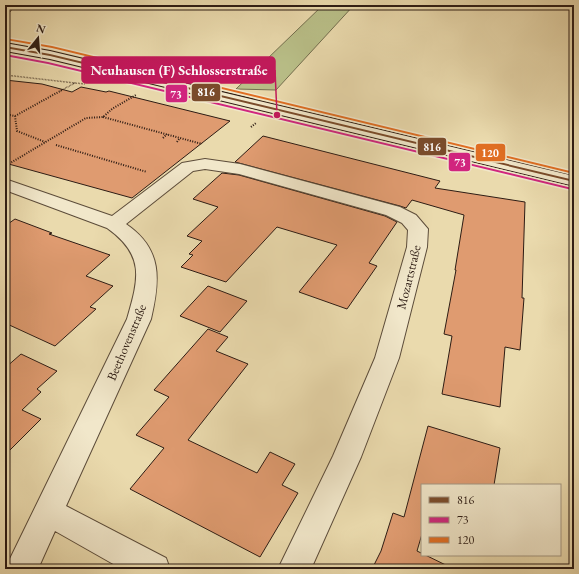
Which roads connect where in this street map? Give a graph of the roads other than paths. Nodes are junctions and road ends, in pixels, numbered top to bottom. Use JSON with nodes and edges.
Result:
{"nodes":[{"id":1,"x":5,"y":47,"type":"edge"},
{"id":2,"x":28,"y":50,"type":"junction"},
{"id":3,"x":5,"y":52,"type":"edge"},
{"id":4,"x":6,"y":181,"type":"edge"},
{"id":5,"x":574,"y":181,"type":"edge"},
{"id":6,"x":114,"y":224,"type":"junction"},
{"id":7,"x":49,"y":512,"type":"junction"},
{"id":8,"x":21,"y":569,"type":"edge"},
{"id":9,"x":154,"y":569,"type":"edge"},
{"id":10,"x":294,"y":569,"type":"edge"}],
"edges":[{"from":1,"to":2,"type":"street"},
{"from":2,"to":3,"type":"street"},
{"from":2,"to":5,"type":"street"},
{"from":4,"to":6,"type":"street","name":"Beethovenstraße"},
{"from":6,"to":7,"type":"street","name":"Beethovenstraße"},
{"from":6,"to":10,"type":"street","name":"Mozartstraße"},
{"from":7,"to":8,"type":"street","name":"Beethovenstraße"},
{"from":7,"to":9,"type":"street"}]}
